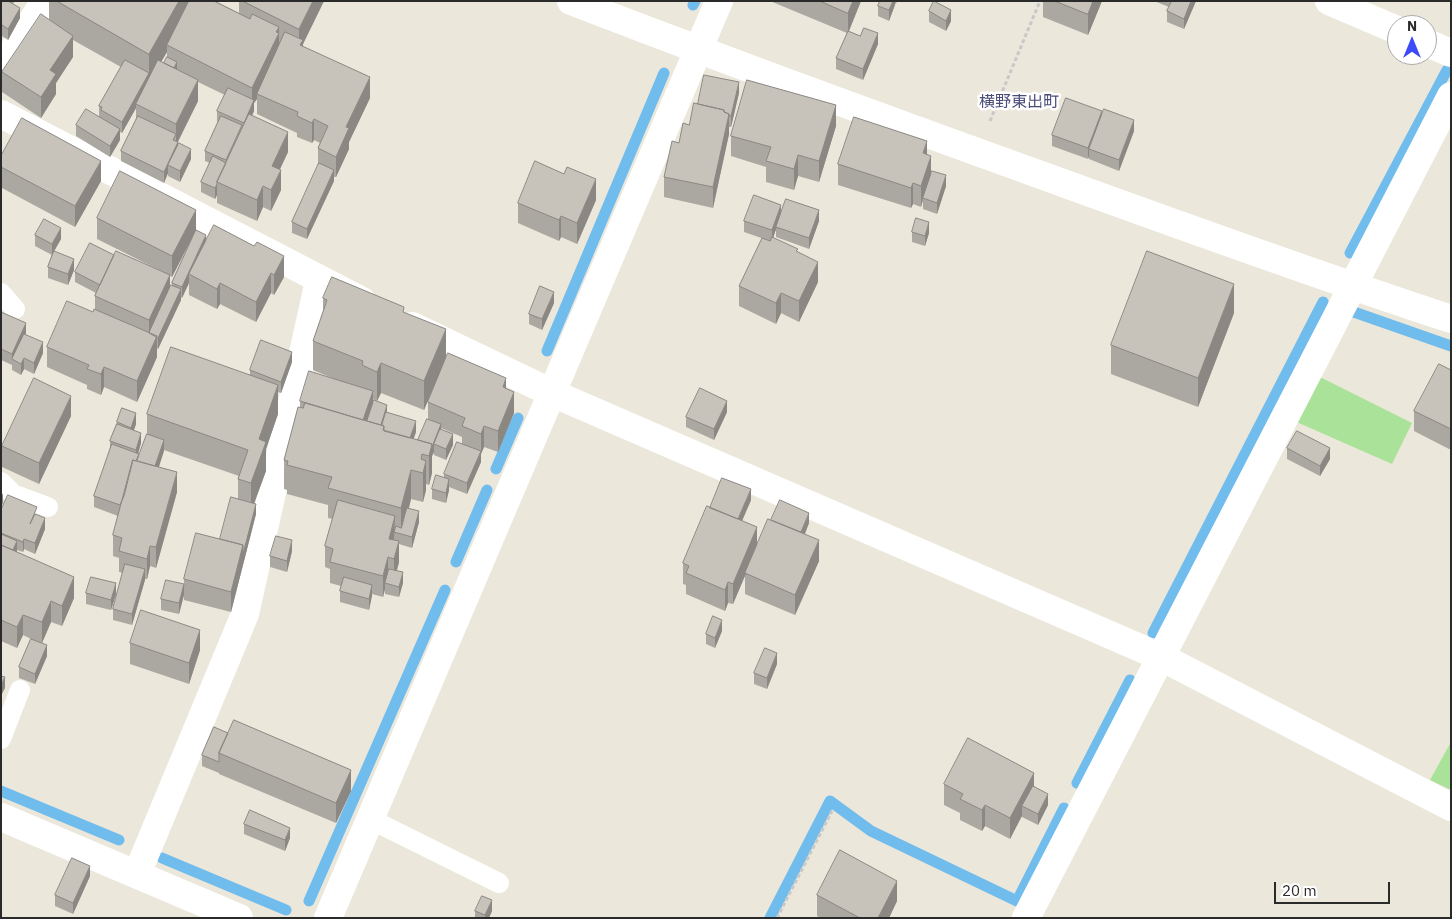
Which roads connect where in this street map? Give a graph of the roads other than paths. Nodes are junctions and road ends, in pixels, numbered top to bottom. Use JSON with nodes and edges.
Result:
{"nodes":[{"id":1,"x":45,"y":1,"type":"edge"},
{"id":2,"x":572,"y":1,"type":"edge"},
{"id":3,"x":719,"y":1,"type":"edge"},
{"id":4,"x":1329,"y":1,"type":"edge"},
{"id":5,"x":1387,"y":26,"type":"edge"},
{"id":6,"x":1437,"y":47,"type":"edge"},
{"id":7,"x":698,"y":50,"type":"junction"},
{"id":8,"x":1451,"y":53,"type":"edge"},
{"id":9,"x":1,"y":69,"type":"edge"},
{"id":10,"x":1451,"y":96,"type":"edge"},
{"id":11,"x":1,"y":114,"type":"edge"},
{"id":12,"x":320,"y":281,"type":"junction"},
{"id":13,"x":1352,"y":287,"type":"junction"},
{"id":14,"x":1,"y":293,"type":"edge"},
{"id":15,"x":15,"y":310,"type":"dead end"},
{"id":16,"x":1451,"y":319,"type":"edge"},
{"id":17,"x":552,"y":393,"type":"junction"},
{"id":18,"x":1,"y":482,"type":"edge"},
{"id":19,"x":48,"y":506,"type":"dead end"},
{"id":20,"x":1161,"y":657,"type":"junction"},
{"id":21,"x":20,"y":690,"type":"dead end"},
{"id":22,"x":1,"y":738,"type":"edge"},
{"id":23,"x":1451,"y":806,"type":"edge"},
{"id":24,"x":370,"y":819,"type":"junction"},
{"id":25,"x":2,"y":821,"type":"edge"},
{"id":26,"x":137,"y":874,"type":"junction"},
{"id":27,"x":499,"y":883,"type":"dead end"},
{"id":28,"x":239,"y":918,"type":"edge"},
{"id":29,"x":328,"y":918,"type":"edge"},
{"id":30,"x":1026,"y":918,"type":"edge"}],
"edges":[{"from":1,"to":9,"type":"street"},
{"from":2,"to":7,"type":"street"},
{"from":3,"to":7,"type":"street"},
{"from":4,"to":5,"type":"street"},
{"from":6,"to":8,"type":"street"},
{"from":7,"to":13,"type":"street"},
{"from":7,"to":17,"type":"street"},
{"from":10,"to":13,"type":"street"},
{"from":11,"to":12,"type":"street"},
{"from":12,"to":17,"type":"street"},
{"from":12,"to":26,"type":"street"},
{"from":13,"to":16,"type":"street"},
{"from":13,"to":20,"type":"street"},
{"from":14,"to":15,"type":"lane"},
{"from":17,"to":20,"type":"street"},
{"from":17,"to":24,"type":"street"},
{"from":18,"to":19,"type":"lane"},
{"from":20,"to":23,"type":"street"},
{"from":20,"to":30,"type":"street"},
{"from":21,"to":22,"type":"lane"},
{"from":24,"to":27,"type":"lane"},
{"from":24,"to":29,"type":"street"},
{"from":25,"to":26,"type":"street"},
{"from":26,"to":28,"type":"street"}]}
